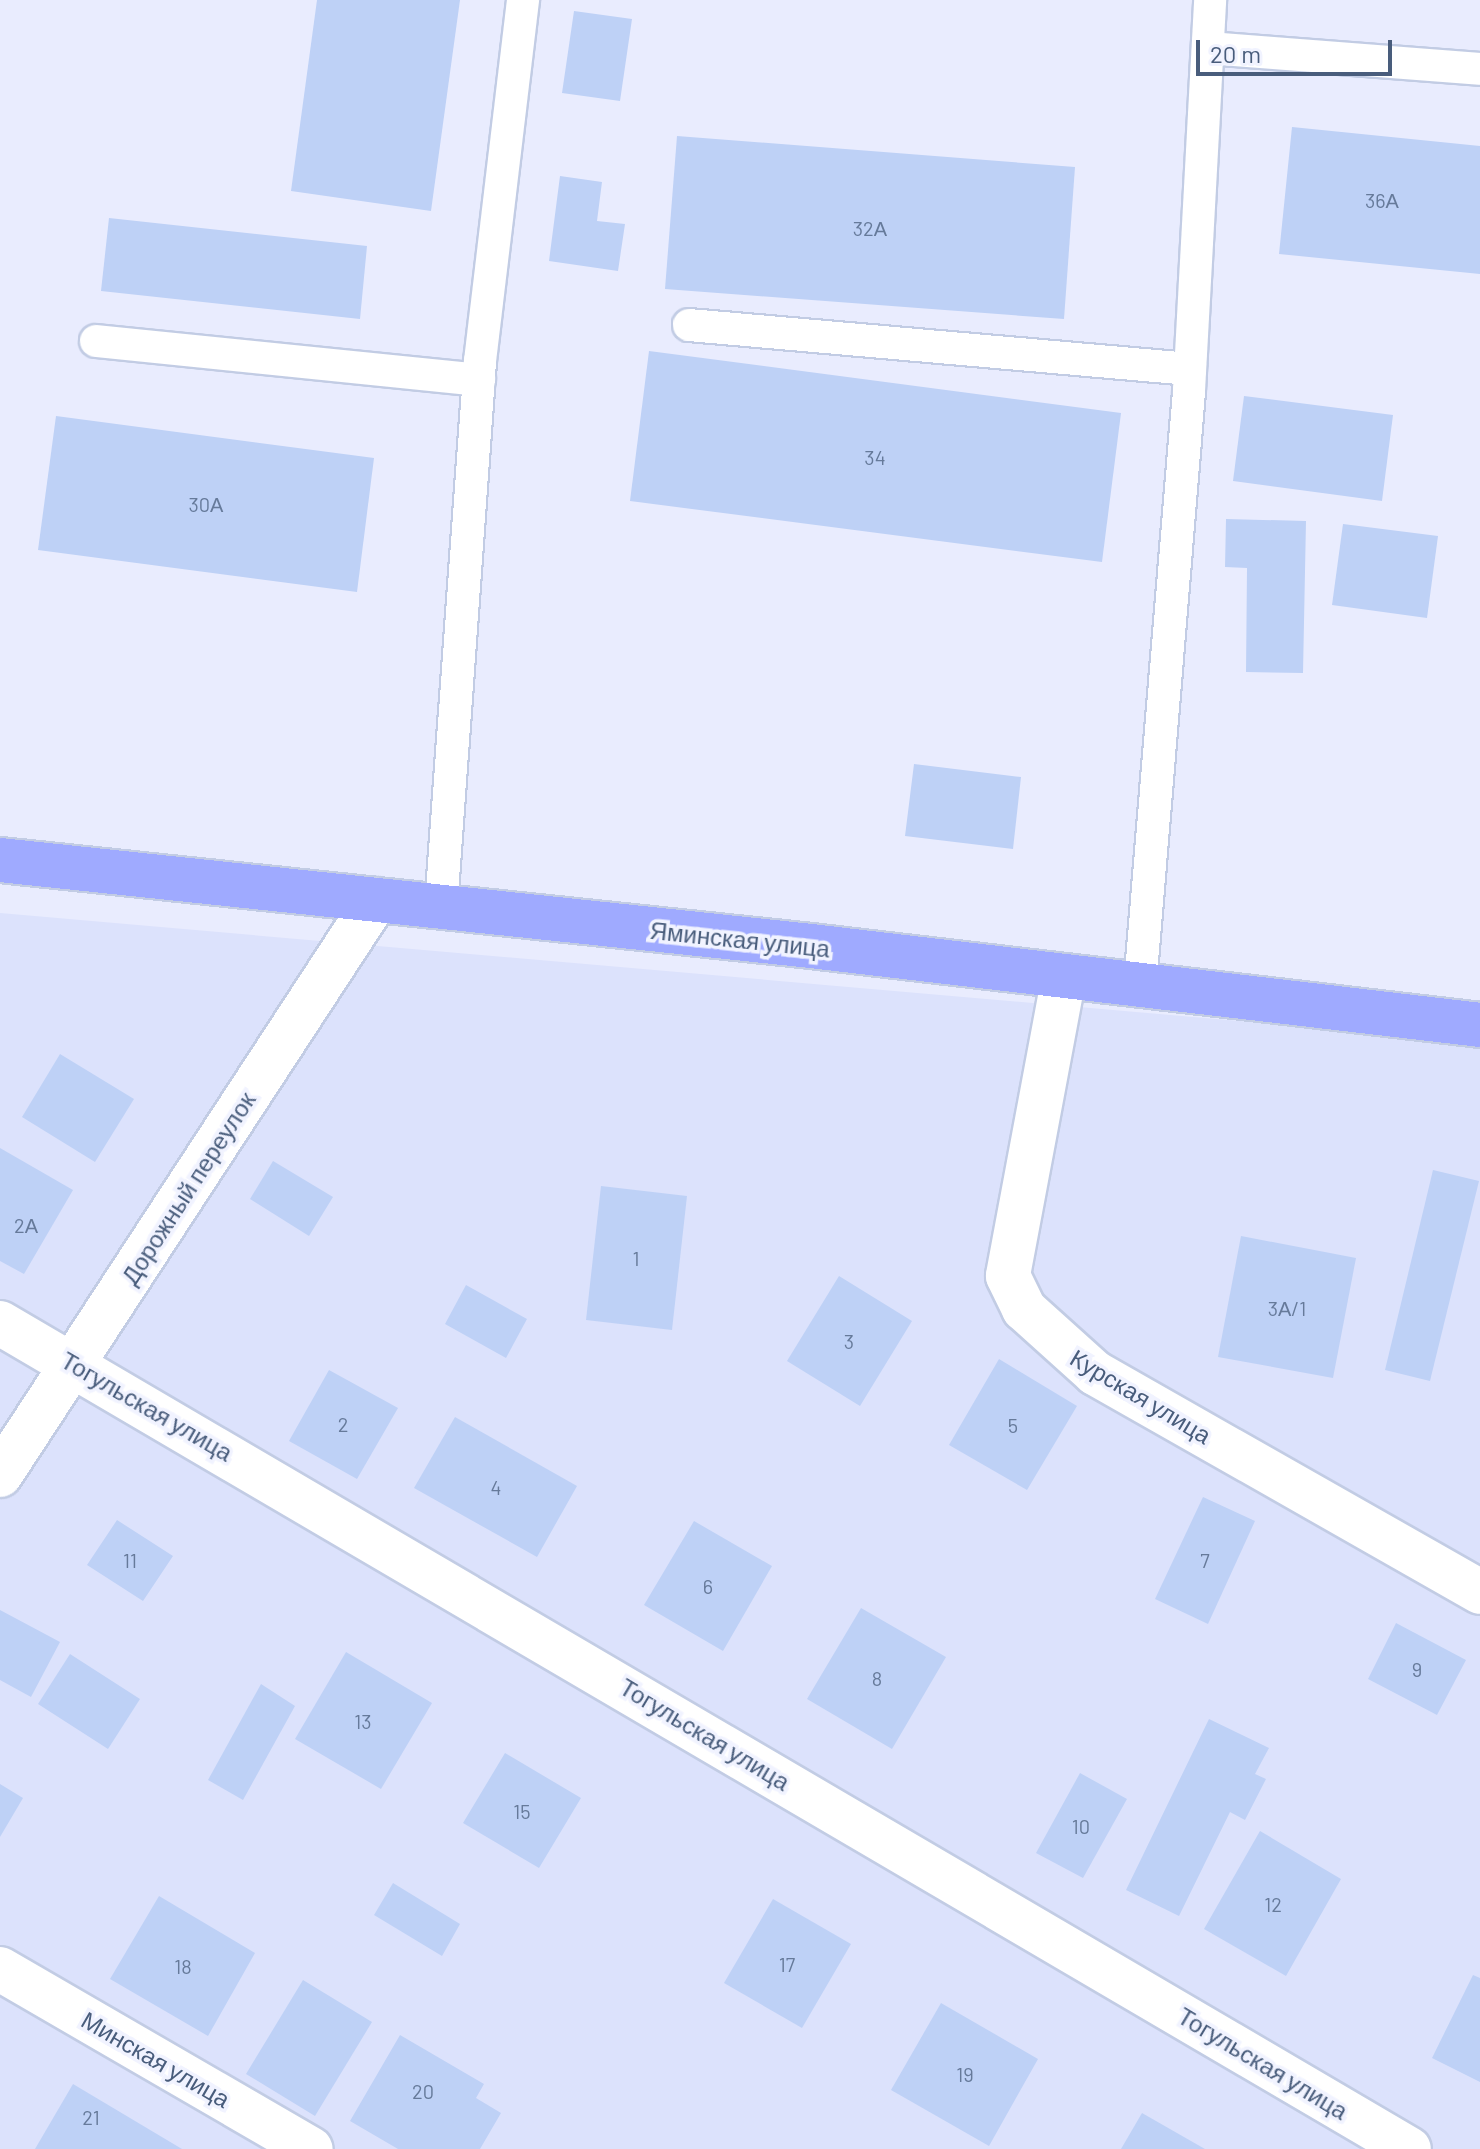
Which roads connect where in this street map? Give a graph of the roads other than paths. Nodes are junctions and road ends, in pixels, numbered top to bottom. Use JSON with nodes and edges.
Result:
{"nodes":[{"id":1,"x":523,"y":0,"type":"edge"},
{"id":2,"x":1210,"y":0,"type":"edge"},
{"id":3,"x":1208,"y":48,"type":"junction"},
{"id":4,"x":1480,"y":69,"type":"edge"},
{"id":5,"x":689,"y":325,"type":"dead end"},
{"id":6,"x":96,"y":341,"type":"dead end"},
{"id":7,"x":1190,"y":369,"type":"junction"},
{"id":8,"x":479,"y":380,"type":"junction"},
{"id":9,"x":0,"y":860,"type":"edge"},
{"id":10,"x":376,"y":900,"type":"junction"},
{"id":11,"x":441,"y":907,"type":"junction"},
{"id":12,"x":1064,"y":976,"type":"junction"},
{"id":13,"x":1140,"y":985,"type":"junction"},
{"id":14,"x":1480,"y":1025,"type":"edge"},
{"id":15,"x":0,"y":1323,"type":"edge"},
{"id":16,"x":73,"y":1362,"type":"junction"},
{"id":17,"x":0,"y":1475,"type":"edge"},
{"id":18,"x":1480,"y":1592,"type":"edge"},
{"id":19,"x":0,"y":1969,"type":"edge"},
{"id":20,"x":311,"y":2149,"type":"edge"},
{"id":21,"x":1409,"y":2149,"type":"edge"}],
"edges":[{"from":1,"to":8,"type":"lane"},
{"from":2,"to":3,"type":"lane"},
{"from":3,"to":4,"type":"lane"},
{"from":3,"to":7,"type":"lane"},
{"from":5,"to":7,"type":"lane"},
{"from":6,"to":8,"type":"lane"},
{"from":7,"to":13,"type":"lane"},
{"from":8,"to":11,"type":"lane"},
{"from":9,"to":10,"type":"main road","name":"Яминская улица"},
{"from":10,"to":11,"type":"main road","name":"Яминская улица"},
{"from":10,"to":16,"type":"street","name":"Дорожный переулок"},
{"from":11,"to":12,"type":"main road","name":"Яминская улица"},
{"from":12,"to":13,"type":"main road","name":"Яминская улица"},
{"from":12,"to":18,"type":"street","name":"Курская улица"},
{"from":13,"to":14,"type":"main road","name":"Яминская улица"},
{"from":15,"to":16,"type":"street","name":"Тогульская улица"},
{"from":16,"to":17,"type":"street","name":"Дорожный переулок"},
{"from":16,"to":21,"type":"street","name":"Тогульская улица"},
{"from":19,"to":20,"type":"street","name":"Минская улица"}]}
